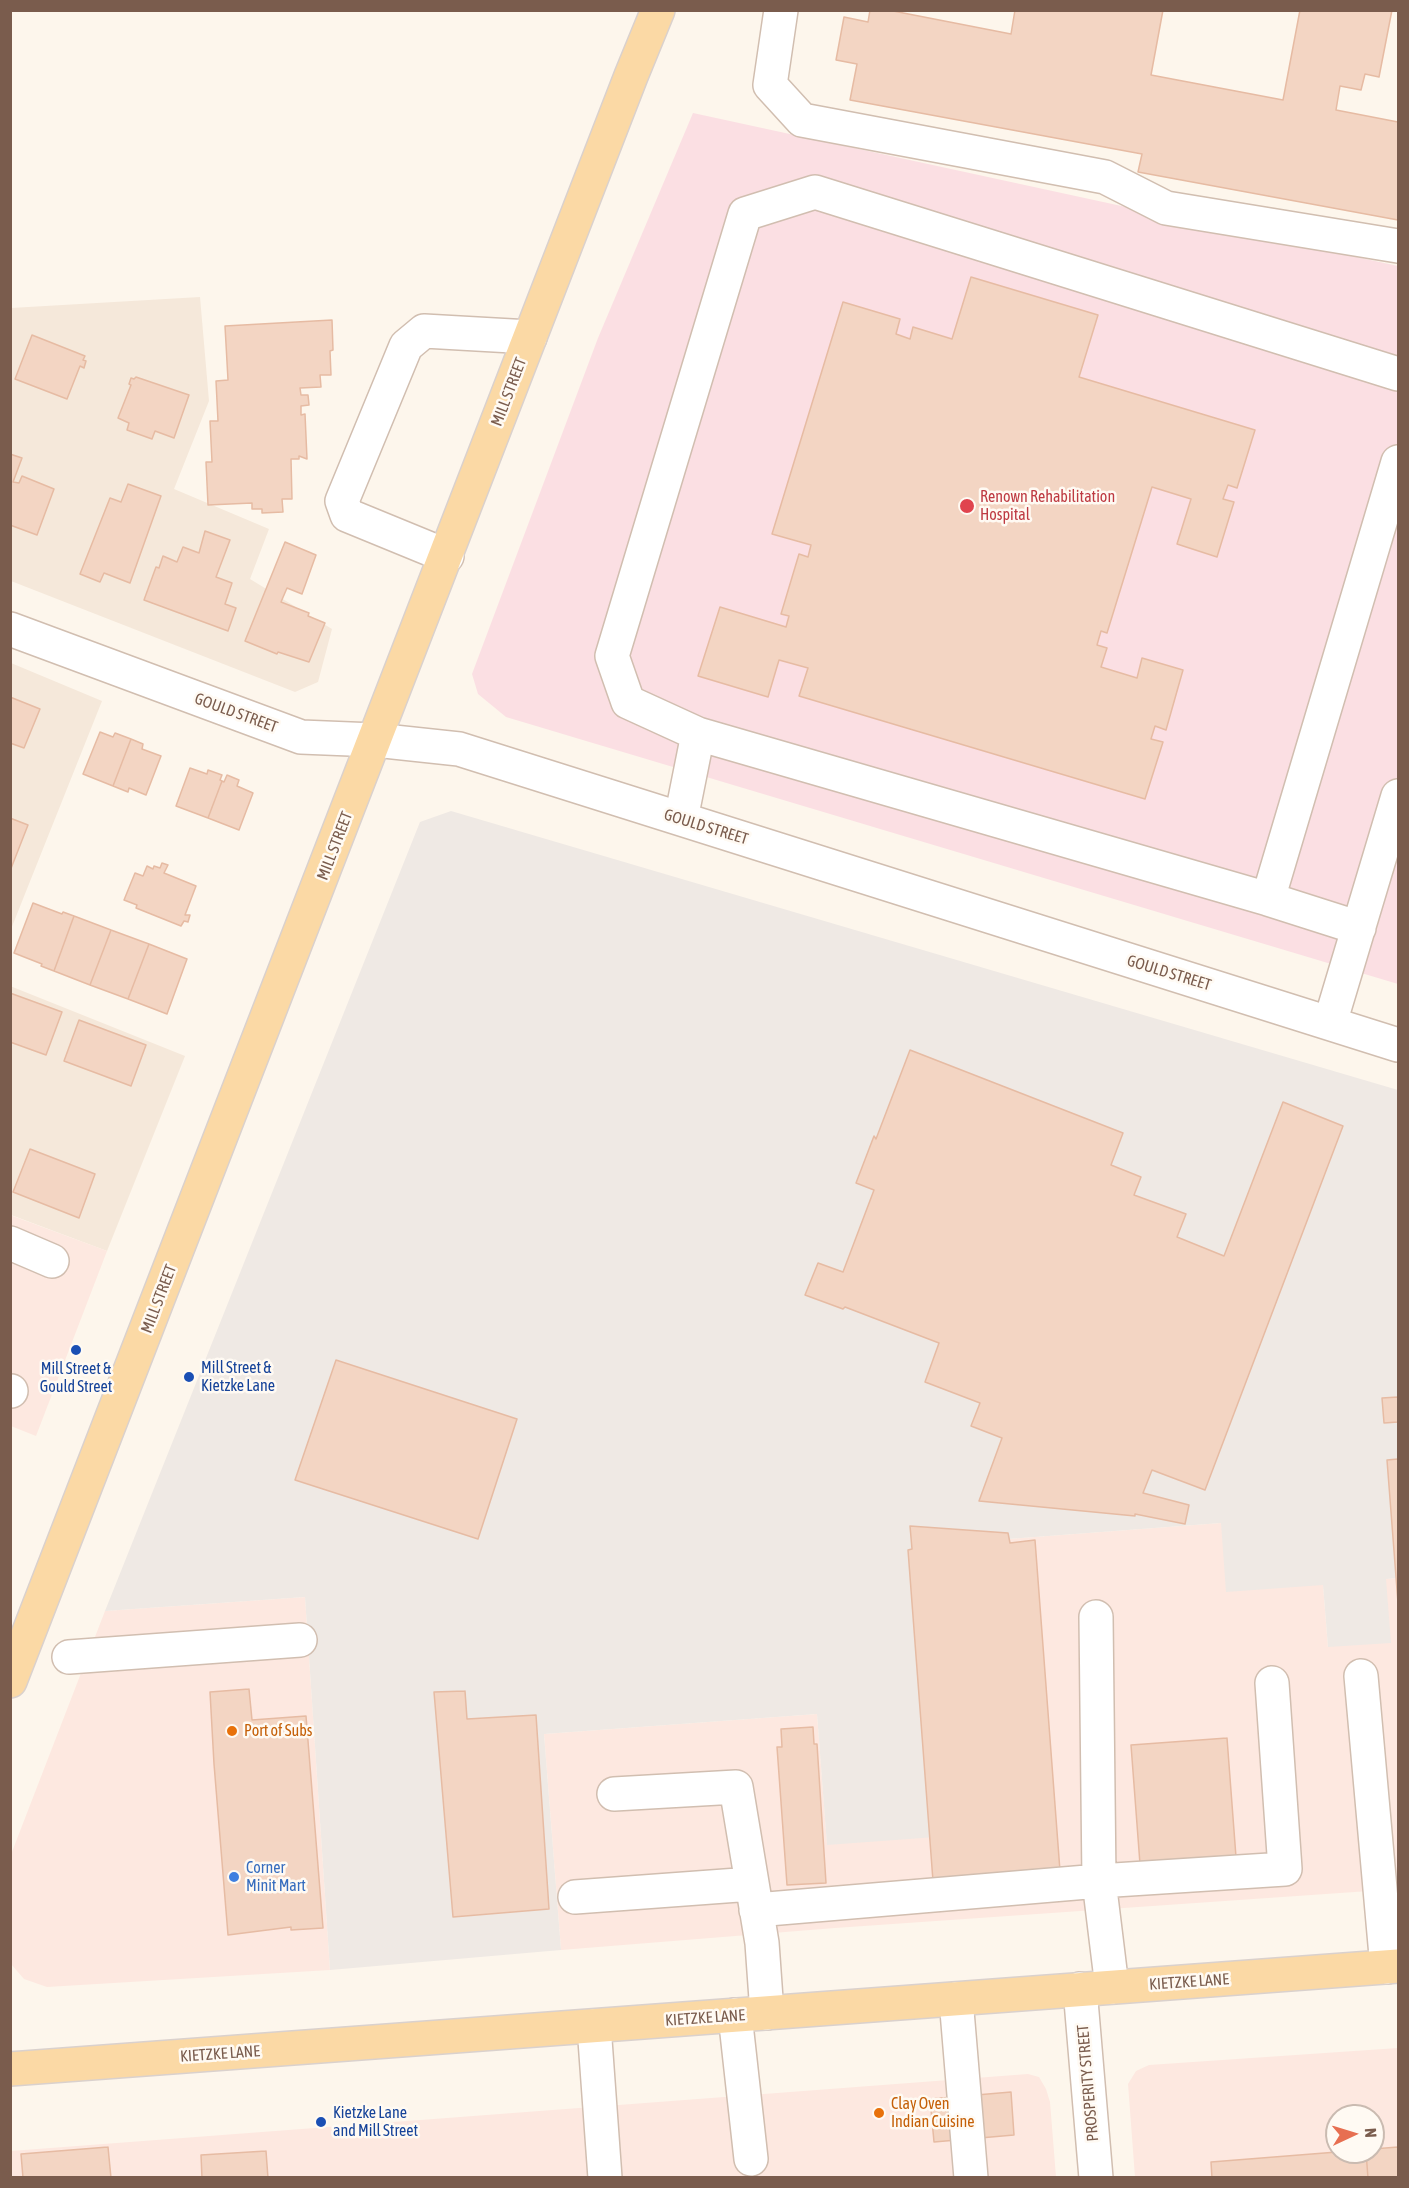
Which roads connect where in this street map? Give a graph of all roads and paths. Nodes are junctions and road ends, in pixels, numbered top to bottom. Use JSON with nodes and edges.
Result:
{"nodes":[{"id":1,"x":658,"y":10,"type":"edge"},
{"id":2,"x":781,"y":10,"type":"edge"},
{"id":3,"x":1398,"y":246,"type":"edge"},
{"id":4,"x":530,"y":337,"type":"junction"},
{"id":5,"x":1398,"y":374,"type":"edge"},
{"id":6,"x":1398,"y":462,"type":"edge"},
{"id":7,"x":447,"y":556,"type":"junction"},
{"id":8,"x":10,"y":629,"type":"edge"},
{"id":9,"x":698,"y":734,"type":"junction"},
{"id":10,"x":375,"y":740,"type":"junction"},
{"id":11,"x":1398,"y":796,"type":"edge"},
{"id":12,"x":681,"y":819,"type":"junction"},
{"id":13,"x":1268,"y":899,"type":"junction"},
{"id":14,"x":1359,"y":928,"type":"junction"},
{"id":15,"x":1330,"y":1023,"type":"junction"},
{"id":16,"x":1398,"y":1045,"type":"edge"},
{"id":17,"x":10,"y":1243,"type":"edge"},
{"id":18,"x":52,"y":1261,"type":"dead end"},
{"id":19,"x":1096,"y":1617,"type":"dead end"},
{"id":20,"x":300,"y":1640,"type":"dead end"},
{"id":21,"x":69,"y":1657,"type":"dead end"},
{"id":22,"x":1361,"y":1676,"type":"dead end"},
{"id":23,"x":10,"y":1681,"type":"edge"},
{"id":24,"x":1272,"y":1683,"type":"dead end"},
{"id":25,"x":614,"y":1794,"type":"dead end"},
{"id":26,"x":1100,"y":1881,"type":"junction"},
{"id":27,"x":575,"y":1897,"type":"dead end"},
{"id":28,"x":754,"y":1897,"type":"junction"},
{"id":29,"x":1393,"y":1966,"type":"edge"},
{"id":30,"x":1096,"y":1988,"type":"junction"},
{"id":31,"x":956,"y":1999,"type":"junction"},
{"id":32,"x":751,"y":2014,"type":"junction"},
{"id":33,"x":594,"y":2026,"type":"junction"},
{"id":34,"x":10,"y":2069,"type":"edge"},
{"id":35,"x":751,"y":2159,"type":"dead end"},
{"id":36,"x":1086,"y":2177,"type":"edge"},
{"id":37,"x":605,"y":2178,"type":"edge"},
{"id":38,"x":971,"y":2178,"type":"edge"}],
"edges":[{"from":1,"to":4,"type":"main road","name":"MILL STREET"},
{"from":2,"to":3,"type":"street"},
{"from":4,"to":7,"type":"main road","name":"MILL STREET"},
{"from":4,"to":7,"type":"street"},
{"from":5,"to":9,"type":"street"},
{"from":6,"to":13,"type":"street"},
{"from":7,"to":10,"type":"main road","name":"MILL STREET"},
{"from":8,"to":10,"type":"street","name":"GOULD STREET"},
{"from":9,"to":12,"type":"street"},
{"from":9,"to":13,"type":"street"},
{"from":10,"to":12,"type":"street","name":"GOULD STREET"},
{"from":10,"to":23,"type":"main road","name":"MILL STREET"},
{"from":11,"to":14,"type":"street"},
{"from":12,"to":15,"type":"street","name":"GOULD STREET"},
{"from":13,"to":14,"type":"street"},
{"from":14,"to":15,"type":"street"},
{"from":15,"to":16,"type":"street","name":"GOULD STREET"},
{"from":17,"to":18,"type":"street"},
{"from":19,"to":26,"type":"street","name":"PROSPERITY STREET"},
{"from":20,"to":21,"type":"street"},
{"from":22,"to":29,"type":"street"},
{"from":24,"to":26,"type":"street"},
{"from":25,"to":28,"type":"street"},
{"from":26,"to":28,"type":"street"},
{"from":26,"to":30,"type":"street","name":"PROSPERITY STREET"},
{"from":27,"to":28,"type":"street"},
{"from":28,"to":32,"type":"street"},
{"from":29,"to":30,"type":"main road","name":"KIETZKE LANE"},
{"from":30,"to":31,"type":"main road","name":"KIETZKE LANE"},
{"from":30,"to":36,"type":"street","name":"PROSPERITY STREET"},
{"from":31,"to":32,"type":"main road","name":"KIETZKE LANE"},
{"from":31,"to":38,"type":"street"},
{"from":32,"to":33,"type":"main road","name":"KIETZKE LANE"},
{"from":32,"to":35,"type":"street"},
{"from":33,"to":34,"type":"main road","name":"KIETZKE LANE"},
{"from":33,"to":37,"type":"street"}]}
